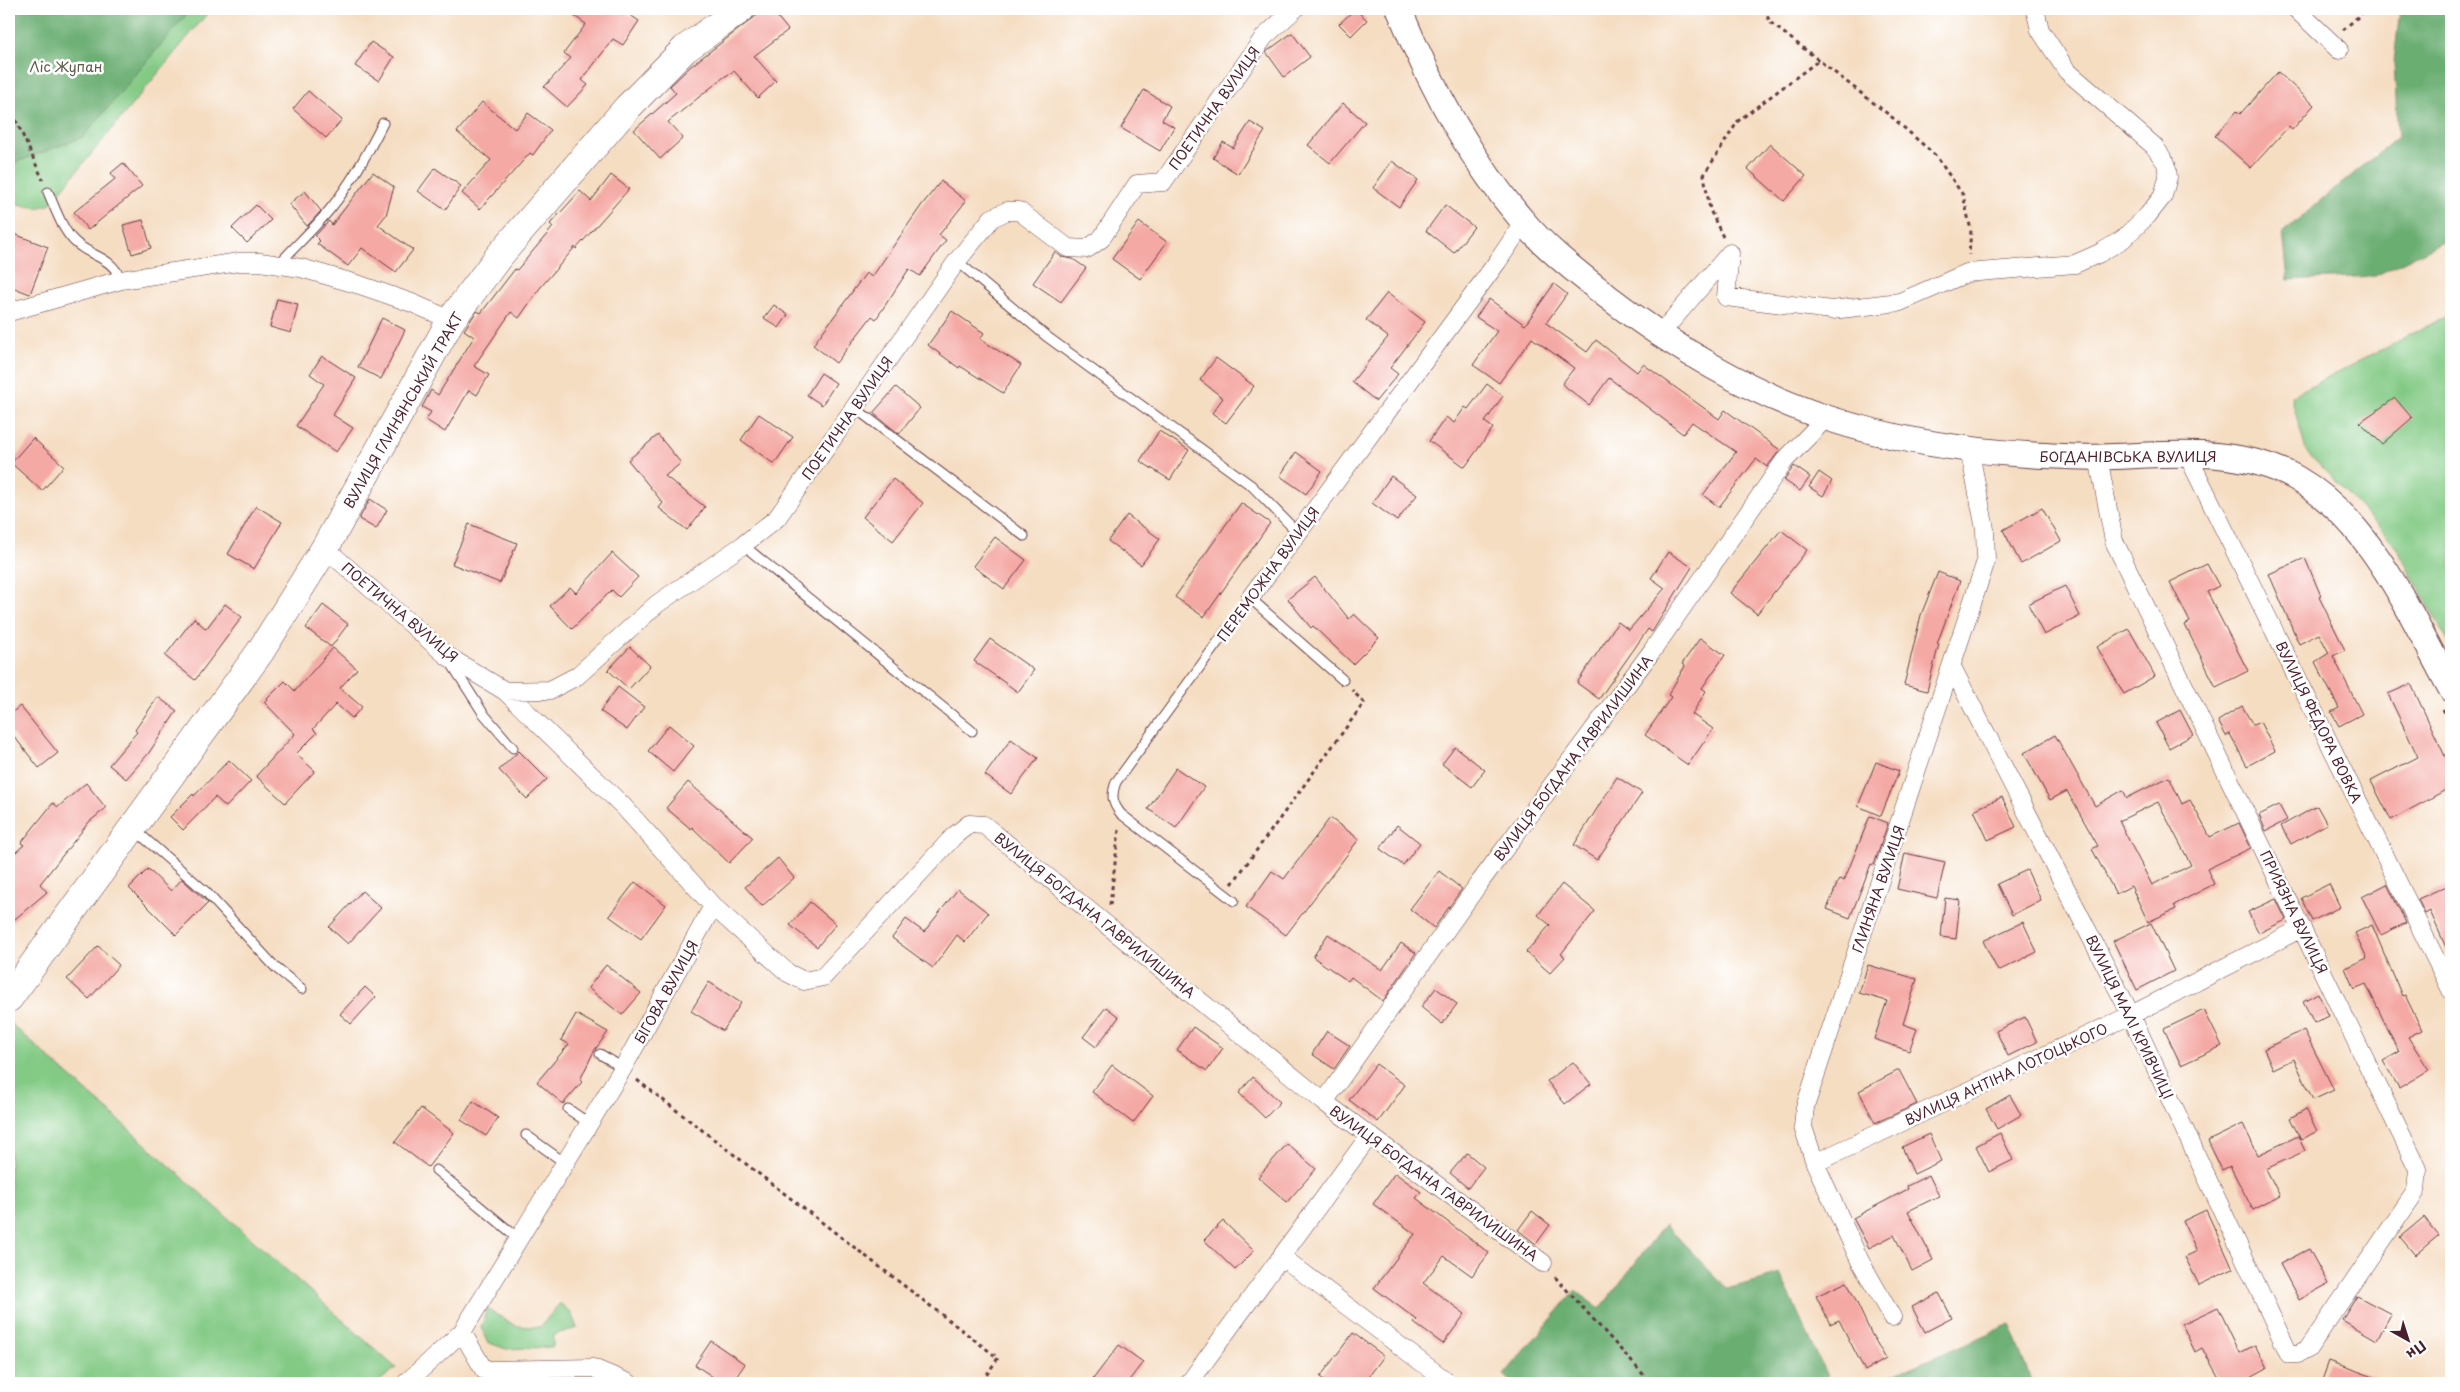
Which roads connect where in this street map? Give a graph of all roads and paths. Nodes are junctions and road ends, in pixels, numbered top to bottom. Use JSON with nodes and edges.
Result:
{"nodes":[{"id":1,"x":741,"y":9,"type":"edge"},
{"id":2,"x":1294,"y":9,"type":"edge"},
{"id":3,"x":1400,"y":9,"type":"edge"},
{"id":4,"x":1762,"y":9,"type":"edge"},
{"id":5,"x":2036,"y":9,"type":"edge"},
{"id":6,"x":2296,"y":9,"type":"edge"},
{"id":7,"x":2367,"y":9,"type":"edge"},
{"id":8,"x":2335,"y":46,"type":"joint"},
{"id":9,"x":1818,"y":61,"type":"junction"},
{"id":10,"x":9,"y":105,"type":"edge"},
{"id":11,"x":383,"y":123,"type":"dead end"},
{"id":12,"x":48,"y":192,"type":"joint"},
{"id":13,"x":1524,"y":222,"type":"junction"},
{"id":14,"x":1730,"y":253,"type":"junction"},
{"id":15,"x":957,"y":261,"type":"junction"},
{"id":16,"x":279,"y":264,"type":"junction"},
{"id":17,"x":1967,"y":273,"type":"junction"},
{"id":18,"x":121,"y":280,"type":"junction"},
{"id":19,"x":9,"y":312,"type":"edge"},
{"id":20,"x":451,"y":320,"type":"junction"},
{"id":21,"x":1660,"y":334,"type":"junction"},
{"id":22,"x":855,"y":408,"type":"junction"},
{"id":23,"x":1826,"y":418,"type":"junction"},
{"id":24,"x":1969,"y":448,"type":"junction"},
{"id":25,"x":2187,"y":454,"type":"junction"},
{"id":26,"x":2098,"y":458,"type":"junction"},
{"id":27,"x":1298,"y":533,"type":"junction"},
{"id":28,"x":1024,"y":536,"type":"dead end"},
{"id":29,"x":743,"y":544,"type":"junction"},
{"id":30,"x":325,"y":548,"type":"junction"},
{"id":31,"x":1250,"y":598,"type":"junction"},
{"id":32,"x":448,"y":656,"type":"junction"},
{"id":33,"x":1952,"y":667,"type":"junction"},
{"id":34,"x":1343,"y":680,"type":"joint"},
{"id":35,"x":505,"y":691,"type":"junction"},
{"id":36,"x":2447,"y":698,"type":"edge"},
{"id":37,"x":2451,"y":724,"type":"edge"},
{"id":38,"x":972,"y":731,"type":"dead end"},
{"id":39,"x":513,"y":748,"type":"dead end"},
{"id":40,"x":1121,"y":814,"type":"junction"},
{"id":41,"x":133,"y":829,"type":"junction"},
{"id":42,"x":1225,"y":894,"type":"junction"},
{"id":43,"x":1234,"y":901,"type":"dead end"},
{"id":44,"x":713,"y":906,"type":"junction"},
{"id":45,"x":1108,"y":926,"type":"junction"},
{"id":46,"x":2302,"y":928,"type":"junction"},
{"id":47,"x":302,"y":989,"type":"dead end"},
{"id":48,"x":2451,"y":990,"type":"edge"},
{"id":49,"x":9,"y":998,"type":"edge"},
{"id":50,"x":2131,"y":1015,"type":"junction"},
{"id":51,"x":600,"y":1054,"type":"dead end"},
{"id":52,"x":623,"y":1068,"type":"junction"},
{"id":53,"x":1324,"y":1102,"type":"junction"},
{"id":54,"x":568,"y":1109,"type":"dead end"},
{"id":55,"x":590,"y":1124,"type":"junction"},
{"id":56,"x":526,"y":1135,"type":"dead end"},
{"id":57,"x":1370,"y":1136,"type":"junction"},
{"id":58,"x":565,"y":1163,"type":"junction"},
{"id":59,"x":1816,"y":1163,"type":"junction"},
{"id":60,"x":436,"y":1170,"type":"dead end"},
{"id":61,"x":520,"y":1239,"type":"junction"},
{"id":62,"x":1282,"y":1257,"type":"junction"},
{"id":63,"x":1543,"y":1263,"type":"joint"},
{"id":64,"x":1892,"y":1317,"type":"dead end"},
{"id":65,"x":462,"y":1332,"type":"junction"},
{"id":66,"x":2308,"y":1349,"type":"joint"},
{"id":67,"x":597,"y":1376,"type":"edge"},
{"id":68,"x":406,"y":1383,"type":"edge"},
{"id":69,"x":628,"y":1383,"type":"edge"},
{"id":70,"x":981,"y":1383,"type":"edge"},
{"id":71,"x":1189,"y":1383,"type":"edge"},
{"id":72,"x":1449,"y":1383,"type":"edge"},
{"id":73,"x":1652,"y":1383,"type":"edge"}],
"edges":[{"from":1,"to":20,"type":"main road","name":"ВУЛИЦЯ ГЛИНЯНСЬКИЙ ТРАКТ"},
{"from":2,"to":15,"type":"street","name":"ПОЕТИЧНА ВУЛИЦЯ"},
{"from":3,"to":13,"type":"main road","name":"БОГДАНІВСЬКА ВУЛИЦЯ"},
{"from":4,"to":9,"type":"path"},
{"from":5,"to":17,"type":"street"},
{"from":6,"to":8,"type":"street"},
{"from":7,"to":8,"type":"path"},
{"from":9,"to":14,"type":"path"},
{"from":9,"to":17,"type":"path"},
{"from":10,"to":12,"type":"path"},
{"from":11,"to":16,"type":"lane"},
{"from":12,"to":18,"type":"lane"},
{"from":13,"to":21,"type":"main road","name":"БОГДАНІВСЬКА ВУЛИЦЯ"},
{"from":13,"to":27,"type":"street","name":"ПЕРЕМОЖНА ВУЛИЦЯ"},
{"from":14,"to":17,"type":"street"},
{"from":14,"to":21,"type":"street"},
{"from":15,"to":22,"type":"street","name":"ПОЕТИЧНА ВУЛИЦЯ"},
{"from":15,"to":27,"type":"lane"},
{"from":16,"to":18,"type":"street"},
{"from":16,"to":20,"type":"street"},
{"from":18,"to":19,"type":"street"},
{"from":20,"to":30,"type":"main road","name":"ВУЛИЦЯ ГЛИНЯНСЬКИЙ ТРАКТ"},
{"from":21,"to":23,"type":"main road","name":"БОГДАНІВСЬКА ВУЛИЦЯ"},
{"from":22,"to":28,"type":"lane"},
{"from":22,"to":29,"type":"street","name":"ПОЕТИЧНА ВУЛИЦЯ"},
{"from":23,"to":24,"type":"main road","name":"БОГДАНІВСЬКА ВУЛИЦЯ"},
{"from":23,"to":53,"type":"street","name":"ВУЛИЦЯ БОГДАНА ГАВРИЛИШИНА"},
{"from":24,"to":26,"type":"main road","name":"БОГДАНІВСЬКА ВУЛИЦЯ"},
{"from":24,"to":33,"type":"street","name":"ГЛИНЯНА ВУЛИЦЯ"},
{"from":25,"to":26,"type":"main road","name":"БОГДАНІВСЬКА ВУЛИЦЯ"},
{"from":25,"to":36,"type":"main road","name":"БОГДАНІВСЬКА ВУЛИЦЯ"},
{"from":25,"to":48,"type":"street","name":"ВУЛИЦЯ ФЕДОРА ВОВКА"},
{"from":26,"to":46,"type":"street","name":"ПРИЯЗНА ВУЛИЦЯ"},
{"from":27,"to":31,"type":"street","name":"ПЕРЕМОЖНА ВУЛИЦЯ"},
{"from":29,"to":35,"type":"street","name":"ПОЕТИЧНА ВУЛИЦЯ"},
{"from":29,"to":38,"type":"lane"},
{"from":30,"to":32,"type":"street","name":"ПОЕТИЧНА ВУЛИЦЯ"},
{"from":30,"to":41,"type":"main road","name":"ВУЛИЦЯ ГЛИНЯНСЬКИЙ ТРАКТ"},
{"from":31,"to":34,"type":"lane"},
{"from":31,"to":40,"type":"lane","name":"ПЕРЕМОЖНА ВУЛИЦЯ"},
{"from":32,"to":35,"type":"street","name":"ПОЕТИЧНА ВУЛИЦЯ"},
{"from":32,"to":39,"type":"lane"},
{"from":33,"to":50,"type":"street","name":"ВУЛИЦЯ МАЛІ КРИВЧИЦІ"},
{"from":33,"to":59,"type":"street","name":"ГЛИНЯНА ВУЛИЦЯ"},
{"from":34,"to":42,"type":"path"},
{"from":35,"to":44,"type":"street"},
{"from":36,"to":37,"type":"path"},
{"from":40,"to":42,"type":"lane"},
{"from":40,"to":45,"type":"path"},
{"from":41,"to":47,"type":"lane"},
{"from":41,"to":49,"type":"main road","name":"ВУЛИЦЯ ГЛИНЯНСЬКИЙ ТРАКТ"},
{"from":42,"to":43,"type":"lane"},
{"from":44,"to":45,"type":"street","name":"ВУЛИЦЯ БОГДАНА ГАВРИЛИШИНА"},
{"from":44,"to":52,"type":"street","name":"БІГОВА ВУЛИЦЯ"},
{"from":45,"to":53,"type":"street","name":"ВУЛИЦЯ БОГДАНА ГАВРИЛИШИНА"},
{"from":46,"to":50,"type":"street","name":"ВУЛИЦЯ АНТІНА ЛОТОЦЬКОГО"},
{"from":46,"to":66,"type":"street","name":"ПРИЯЗНА ВУЛИЦЯ"},
{"from":50,"to":59,"type":"street","name":"ВУЛИЦЯ АНТІНА ЛОТОЦЬКОГО"},
{"from":50,"to":66,"type":"street","name":"ВУЛИЦЯ МАЛІ КРИВЧИЦІ"},
{"from":51,"to":52,"type":"lane"},
{"from":52,"to":55,"type":"street","name":"БІГОВА ВУЛИЦЯ"},
{"from":52,"to":70,"type":"path"},
{"from":53,"to":57,"type":"street","name":"ВУЛИЦЯ БОГДАНА ГАВРИЛИШИНА"},
{"from":54,"to":55,"type":"lane"},
{"from":55,"to":58,"type":"street","name":"БІГОВА ВУЛИЦЯ"},
{"from":56,"to":58,"type":"lane"},
{"from":57,"to":62,"type":"street"},
{"from":57,"to":63,"type":"street","name":"ВУЛИЦЯ БОГДАНА ГАВРИЛИШИНА"},
{"from":58,"to":61,"type":"street","name":"БІГОВА ВУЛИЦЯ"},
{"from":59,"to":64,"type":"street","name":"ГЛИНЯНА ВУЛИЦЯ"},
{"from":60,"to":61,"type":"lane"},
{"from":61,"to":65,"type":"street","name":"БІГОВА ВУЛИЦЯ"},
{"from":62,"to":71,"type":"street"},
{"from":62,"to":72,"type":"street"},
{"from":63,"to":73,"type":"path"},
{"from":65,"to":67,"type":"street"},
{"from":65,"to":68,"type":"street","name":"БІГОВА ВУЛИЦЯ"},
{"from":67,"to":69,"type":"street"}]}
